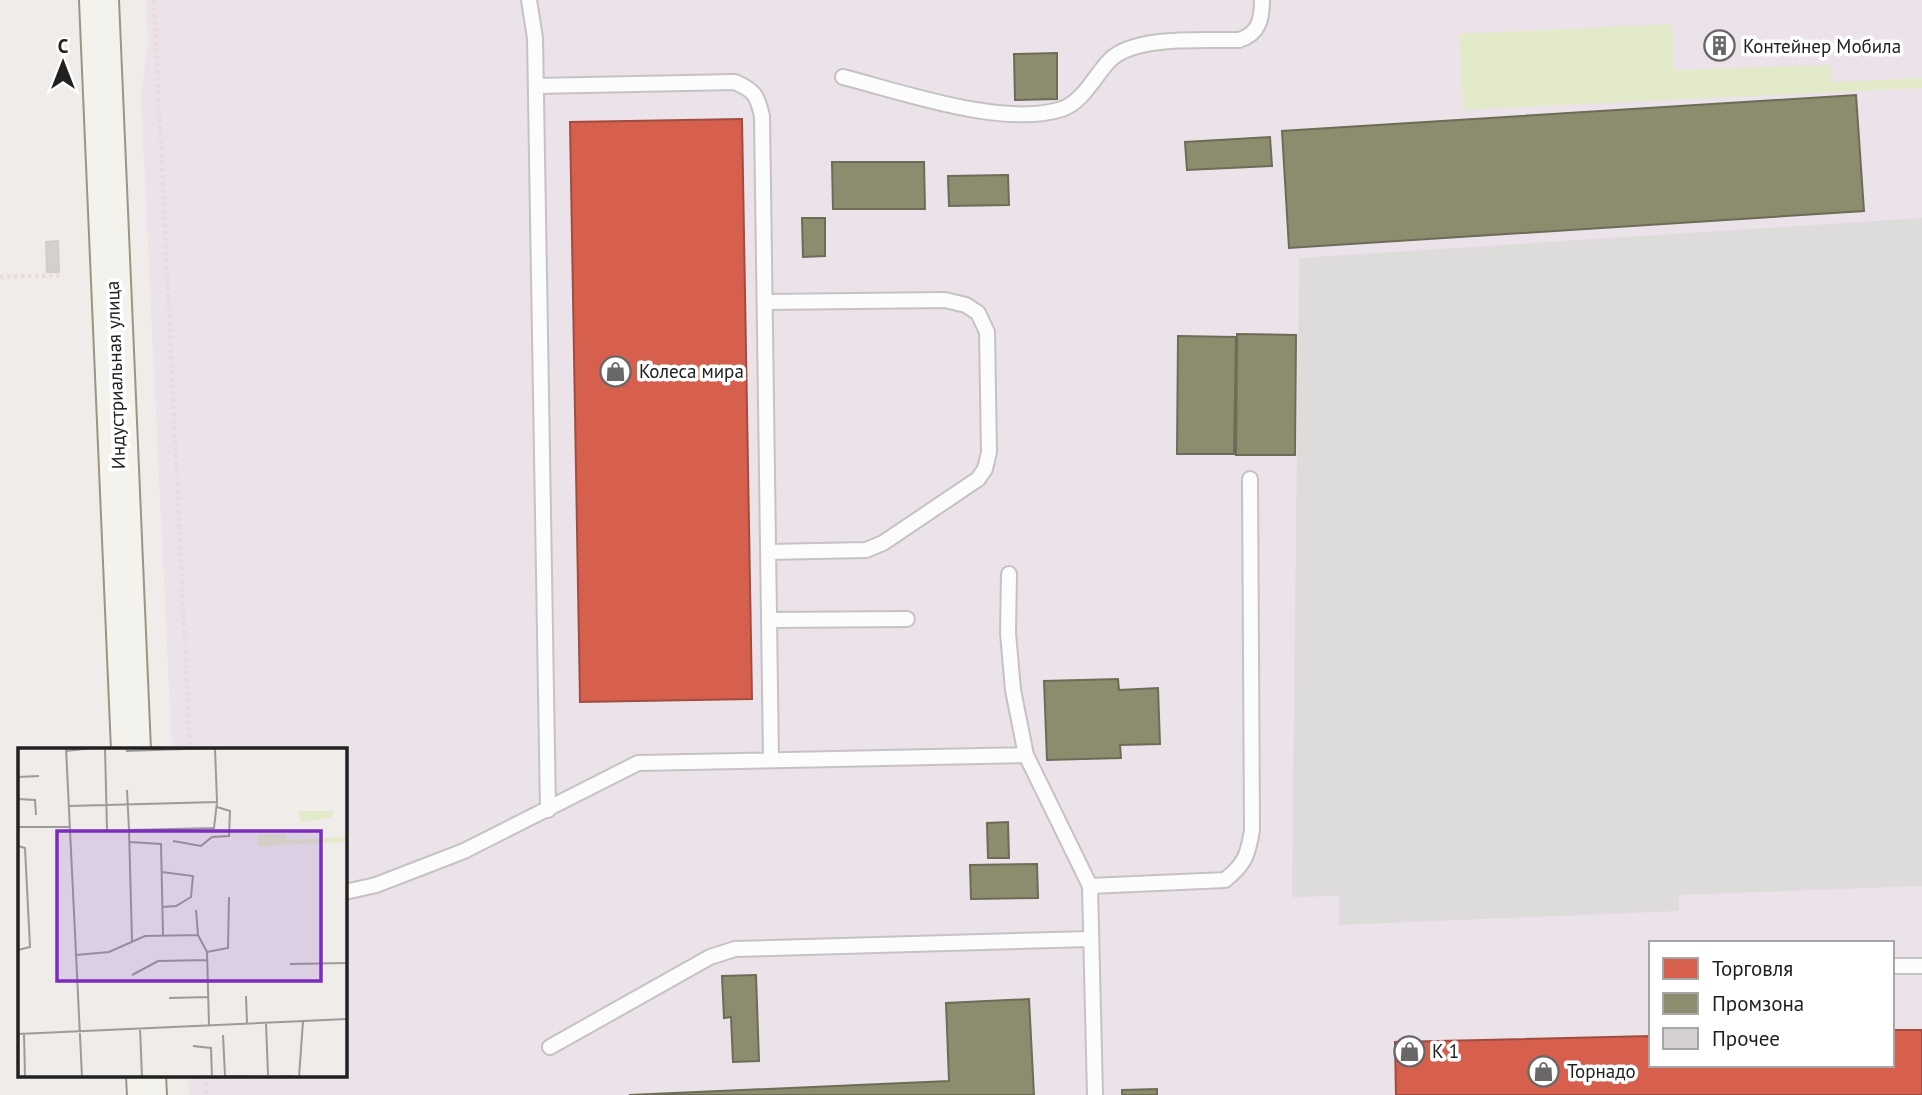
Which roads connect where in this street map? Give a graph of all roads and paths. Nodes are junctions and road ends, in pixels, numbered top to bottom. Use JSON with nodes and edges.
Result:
{"nodes":[{"id":1,"x":99,"y":0,"type":"edge"},
{"id":2,"x":154,"y":0,"type":"edge"},
{"id":3,"x":529,"y":0,"type":"edge"},
{"id":4,"x":1262,"y":0,"type":"edge"},
{"id":5,"x":843,"y":77,"type":"dead end"},
{"id":6,"x":536,"y":86,"type":"junction"},
{"id":7,"x":62,"y":275,"type":"dead end"},
{"id":8,"x":0,"y":278,"type":"edge"},
{"id":9,"x":765,"y":302,"type":"junction"},
{"id":10,"x":1250,"y":479,"type":"dead end"},
{"id":11,"x":768,"y":552,"type":"junction"},
{"id":12,"x":1009,"y":574,"type":"dead end"},
{"id":13,"x":907,"y":619,"type":"dead end"},
{"id":14,"x":769,"y":620,"type":"junction"},
{"id":15,"x":131,"y":748,"type":"edge"},
{"id":16,"x":190,"y":748,"type":"edge"},
{"id":17,"x":1026,"y":755,"type":"junction"},
{"id":18,"x":771,"y":760,"type":"junction"},
{"id":19,"x":548,"y":810,"type":"junction"},
{"id":20,"x":1090,"y":886,"type":"junction"},
{"id":21,"x":346,"y":892,"type":"edge"},
{"id":22,"x":1091,"y":939,"type":"junction"},
{"id":23,"x":1894,"y":966,"type":"edge"},
{"id":24,"x":1922,"y":966,"type":"edge"},
{"id":25,"x":550,"y":1047,"type":"dead end"},
{"id":26,"x":1095,"y":1095,"type":"edge"}],
"edges":[{"from":1,"to":15,"type":"main road","name":"Индустриальная улица"},
{"from":2,"to":16,"type":"path"},
{"from":3,"to":6,"type":"lane"},
{"from":4,"to":5,"type":"lane"},
{"from":6,"to":9,"type":"lane"},
{"from":6,"to":19,"type":"lane"},
{"from":7,"to":8,"type":"path"},
{"from":9,"to":11,"type":"lane"},
{"from":9,"to":11,"type":"lane"},
{"from":10,"to":20,"type":"lane"},
{"from":11,"to":14,"type":"lane"},
{"from":12,"to":17,"type":"lane"},
{"from":13,"to":14,"type":"lane"},
{"from":14,"to":18,"type":"lane"},
{"from":17,"to":18,"type":"lane"},
{"from":17,"to":20,"type":"lane"},
{"from":18,"to":19,"type":"lane"},
{"from":19,"to":21,"type":"lane"},
{"from":20,"to":22,"type":"lane"},
{"from":22,"to":25,"type":"lane"},
{"from":22,"to":26,"type":"lane"},
{"from":23,"to":24,"type":"lane"}]}
